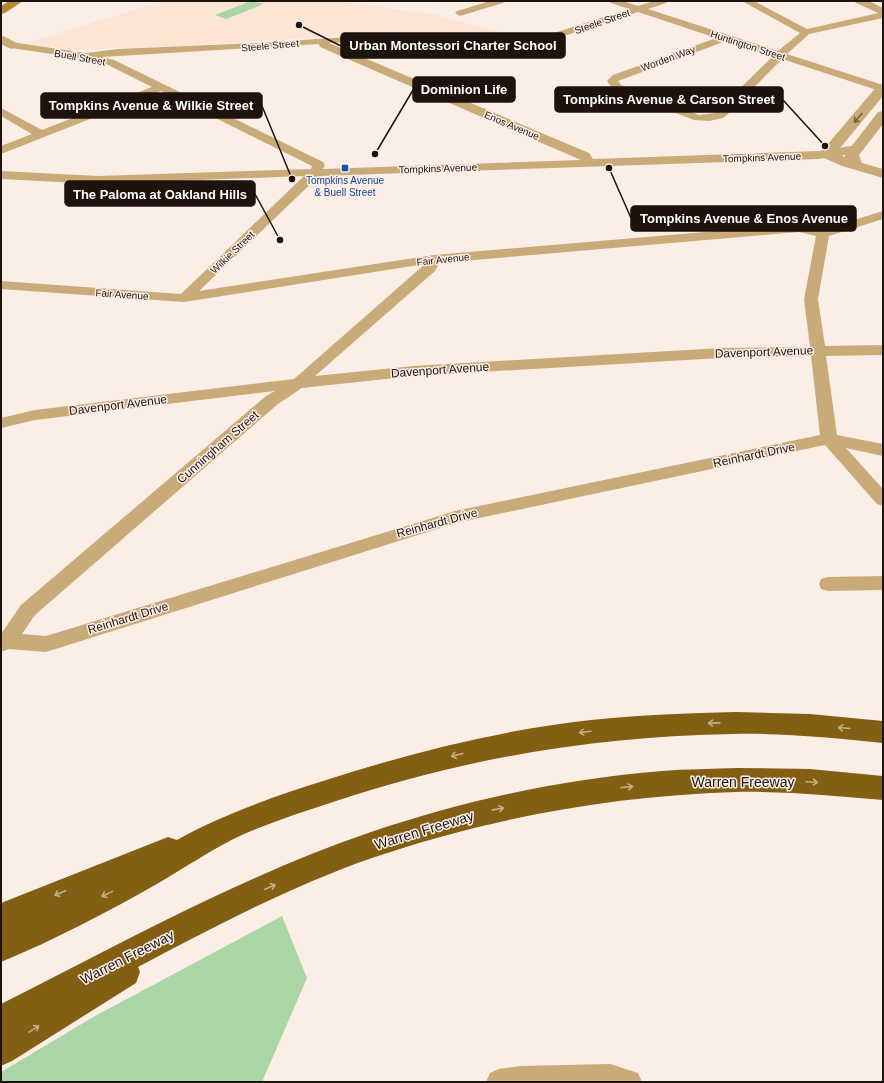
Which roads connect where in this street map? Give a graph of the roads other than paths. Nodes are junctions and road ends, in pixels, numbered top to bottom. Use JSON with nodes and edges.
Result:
{"nodes":[{"id":1,"x":17,"y":1,"type":"edge"},
{"id":2,"x":500,"y":1,"type":"edge"},
{"id":3,"x":614,"y":1,"type":"edge"},
{"id":4,"x":663,"y":1,"type":"edge"},
{"id":5,"x":747,"y":1,"type":"edge"},
{"id":6,"x":860,"y":1,"type":"edge"},
{"id":7,"x":878,"y":1,"type":"edge"},
{"id":8,"x":883,"y":3,"type":"edge"},
{"id":9,"x":638,"y":9,"type":"junction"},
{"id":10,"x":2,"y":12,"type":"edge"},
{"id":11,"x":460,"y":13,"type":"dead end"},
{"id":12,"x":883,"y":14,"type":"edge"},
{"id":13,"x":806,"y":32,"type":"junction"},
{"id":14,"x":725,"y":38,"type":"junction"},
{"id":15,"x":322,"y":41,"type":"junction"},
{"id":16,"x":4,"y":44,"type":"edge"},
{"id":17,"x":781,"y":55,"type":"junction"},
{"id":18,"x":86,"y":56,"type":"junction"},
{"id":19,"x":162,"y":87,"type":"junction"},
{"id":20,"x":883,"y":89,"type":"edge"},
{"id":21,"x":1,"y":111,"type":"edge"},
{"id":22,"x":883,"y":115,"type":"edge"},
{"id":23,"x":40,"y":134,"type":"junction"},
{"id":24,"x":857,"y":149,"type":"junction"},
{"id":25,"x":1,"y":150,"type":"edge"},
{"id":26,"x":827,"y":154,"type":"junction"},
{"id":27,"x":589,"y":164,"type":"junction"},
{"id":28,"x":855,"y":164,"type":"junction"},
{"id":29,"x":315,"y":173,"type":"junction"},
{"id":30,"x":883,"y":174,"type":"edge"},
{"id":31,"x":1,"y":175,"type":"edge"},
{"id":32,"x":883,"y":215,"type":"edge"},
{"id":33,"x":823,"y":234,"type":"junction"},
{"id":34,"x":434,"y":259,"type":"junction"},
{"id":35,"x":1,"y":285,"type":"edge"},
{"id":36,"x":184,"y":298,"type":"junction"},
{"id":37,"x":883,"y":350,"type":"edge"},
{"id":38,"x":818,"y":351,"type":"junction"},
{"id":39,"x":298,"y":383,"type":"junction"},
{"id":40,"x":1,"y":423,"type":"edge"},
{"id":41,"x":829,"y":439,"type":"junction"},
{"id":42,"x":883,"y":450,"type":"edge"},
{"id":43,"x":883,"y":500,"type":"edge"},
{"id":44,"x":883,"y":583,"type":"edge"},
{"id":45,"x":828,"y":584,"type":"dead end"},
{"id":46,"x":4,"y":642,"type":"edge"},
{"id":47,"x":883,"y":732,"type":"edge"},
{"id":48,"x":883,"y":788,"type":"edge"},
{"id":49,"x":227,"y":828,"type":"junction"},
{"id":50,"x":234,"y":903,"type":"junction"},
{"id":51,"x":1,"y":918,"type":"edge"},
{"id":52,"x":1,"y":947,"type":"edge"},
{"id":53,"x":1,"y":1021,"type":"edge"},
{"id":54,"x":1,"y":1050,"type":"edge"},
{"id":55,"x":499,"y":1082,"type":"edge"},
{"id":56,"x":629,"y":1082,"type":"edge"}],
"edges":[{"from":1,"to":10,"type":"main road"},
{"from":2,"to":11,"type":"street"},
{"from":3,"to":9,"type":"street","name":"Huntington Street"},
{"from":4,"to":9,"type":"street","name":"Steele Street"},
{"from":5,"to":13,"type":"street"},
{"from":6,"to":12,"type":"street"},
{"from":7,"to":8,"type":"street"},
{"from":9,"to":14,"type":"street","name":"Huntington Street"},
{"from":9,"to":15,"type":"street","name":"Steele Street"},
{"from":12,"to":13,"type":"street"},
{"from":13,"to":17,"type":"street"},
{"from":14,"to":17,"type":"street","name":"Huntington Street"},
{"from":14,"to":17,"type":"street","name":"Worden Way"},
{"from":15,"to":18,"type":"street","name":"Steele Street"},
{"from":15,"to":27,"type":"street","name":"Enos Avenue"},
{"from":16,"to":18,"type":"street","name":"Buell Street"},
{"from":17,"to":20,"type":"street","name":"Huntington Street"},
{"from":18,"to":19,"type":"street","name":"Buell Street"},
{"from":19,"to":23,"type":"street"},
{"from":19,"to":29,"type":"street","name":"Buell Street"},
{"from":20,"to":26,"type":"street","one_way":true},
{"from":21,"to":23,"type":"street"},
{"from":22,"to":24,"type":"street"},
{"from":23,"to":25,"type":"street"},
{"from":24,"to":26,"type":"street","name":"Tompkins Avenue"},
{"from":24,"to":28,"type":"street"},
{"from":26,"to":27,"type":"street","name":"Tompkins Avenue"},
{"from":26,"to":28,"type":"street","name":"Tompkins Avenue"},
{"from":27,"to":29,"type":"street","name":"Tompkins Avenue"},
{"from":28,"to":30,"type":"street","name":"Tompkins Avenue"},
{"from":29,"to":31,"type":"street","name":"Tompkins Avenue"},
{"from":29,"to":36,"type":"street","name":"Wilkie Street"},
{"from":32,"to":33,"type":"street"},
{"from":33,"to":34,"type":"street","name":"Fair Avenue"},
{"from":33,"to":38,"type":"street"},
{"from":34,"to":36,"type":"street","name":"Fair Avenue"},
{"from":34,"to":39,"type":"street","name":"Cunningham Street"},
{"from":35,"to":36,"type":"street","name":"Fair Avenue"},
{"from":37,"to":38,"type":"street","name":"Davenport Avenue"},
{"from":38,"to":39,"type":"street","name":"Davenport Avenue"},
{"from":38,"to":41,"type":"street"},
{"from":39,"to":40,"type":"street","name":"Davenport Avenue"},
{"from":39,"to":46,"type":"street","name":"Cunningham Street"},
{"from":41,"to":42,"type":"street","name":"Reinhardt Drive"},
{"from":41,"to":43,"type":"street"},
{"from":41,"to":46,"type":"street","name":"Reinhardt Drive"},
{"from":44,"to":45,"type":"street"},
{"from":47,"to":49,"type":"highway","one_way":true},
{"from":50,"to":48,"type":"highway","name":"Warren Freeway","one_way":true},
{"from":49,"to":51,"type":"highway","one_way":true},
{"from":49,"to":52,"type":"highway","one_way":true},
{"from":50,"to":53,"type":"highway","name":"Warren Freeway"},
{"from":54,"to":50,"type":"highway","one_way":true},
{"from":55,"to":56,"type":"street"}]}
